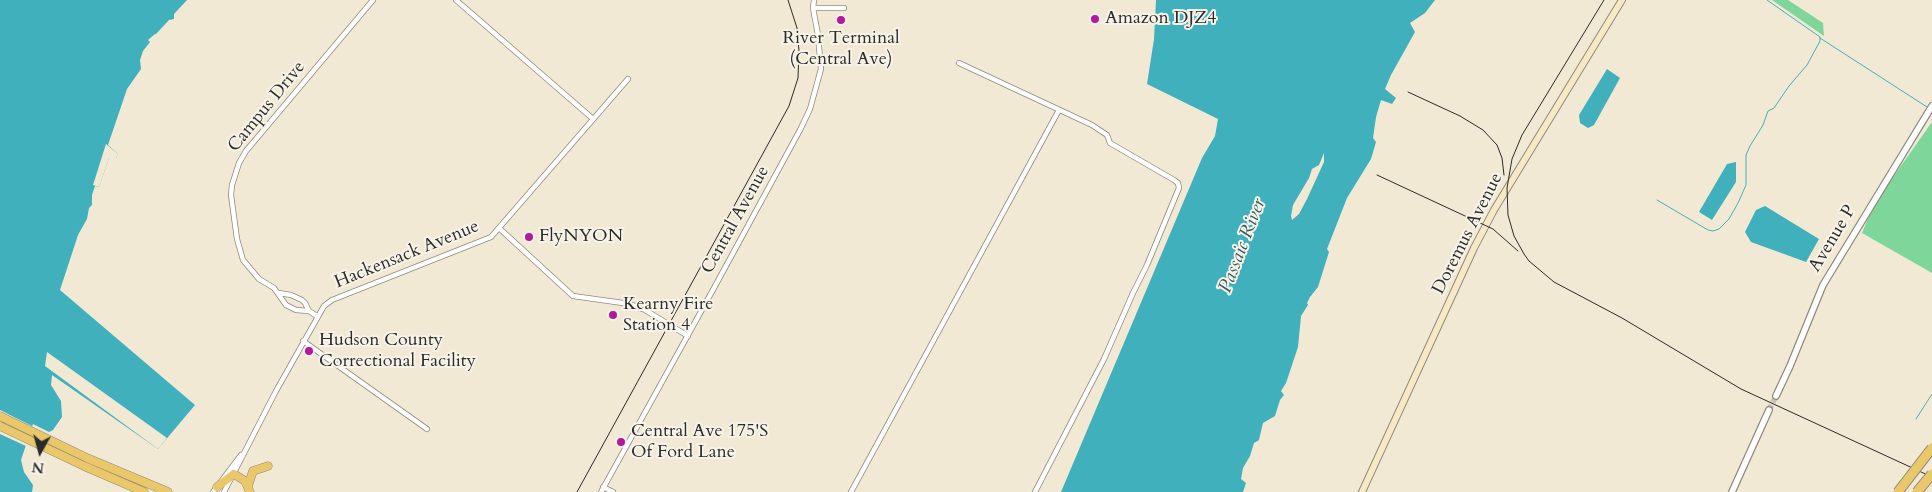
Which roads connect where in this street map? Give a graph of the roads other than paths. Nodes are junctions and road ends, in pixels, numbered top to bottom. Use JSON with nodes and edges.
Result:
{"nodes":[{"id":1,"x":373,"y":0,"type":"edge"},
{"id":2,"x":456,"y":0,"type":"edge"},
{"id":3,"x":814,"y":0,"type":"edge"},
{"id":4,"x":1622,"y":0,"type":"edge"},
{"id":5,"x":813,"y":8,"type":"junction"},
{"id":6,"x":844,"y":8,"type":"dead end"},
{"id":7,"x":959,"y":63,"type":"dead end"},
{"id":8,"x":628,"y":79,"type":"dead end"},
{"id":9,"x":1932,"y":106,"type":"edge"},
{"id":10,"x":1059,"y":110,"type":"junction"},
{"id":11,"x":592,"y":118,"type":"junction"},
{"id":12,"x":498,"y":228,"type":"junction"},
{"id":13,"x":278,"y":293,"type":"junction"},
{"id":14,"x":309,"y":311,"type":"junction"},
{"id":15,"x":317,"y":316,"type":"junction"},
{"id":16,"x":688,"y":336,"type":"junction"},
{"id":17,"x":303,"y":341,"type":"junction"},
{"id":18,"x":1776,"y":396,"type":"tunnel mouth"},
{"id":19,"x":1770,"y":410,"type":"tunnel mouth"},
{"id":20,"x":0,"y":416,"type":"edge"},
{"id":21,"x":0,"y":426,"type":"edge"},
{"id":22,"x":426,"y":429,"type":"dead end"},
{"id":23,"x":1932,"y":448,"type":"edge"},
{"id":24,"x":243,"y":453,"type":"junction"},
{"id":25,"x":268,"y":466,"type":"dead end"},
{"id":26,"x":234,"y":474,"type":"junction"},
{"id":27,"x":1932,"y":474,"type":"edge"},
{"id":28,"x":116,"y":480,"type":"junction"},
{"id":29,"x":603,"y":487,"type":"junction"},
{"id":30,"x":249,"y":489,"type":"edge"},
{"id":31,"x":218,"y":490,"type":"edge"},
{"id":32,"x":132,"y":492,"type":"edge"},
{"id":33,"x":144,"y":492,"type":"edge"},
{"id":34,"x":168,"y":492,"type":"edge"},
{"id":35,"x":601,"y":492,"type":"edge"},
{"id":36,"x":613,"y":492,"type":"edge"},
{"id":37,"x":851,"y":492,"type":"edge"},
{"id":38,"x":1035,"y":492,"type":"edge"},
{"id":39,"x":1362,"y":492,"type":"edge"},
{"id":40,"x":1732,"y":492,"type":"edge"},
{"id":41,"x":1898,"y":492,"type":"edge"},
{"id":42,"x":1917,"y":492,"type":"edge"}],
"edges":[{"from":1,"to":13,"type":"street","name":"Campus Drive"},
{"from":2,"to":11,"type":"street"},
{"from":3,"to":5,"type":"street","name":"Central Avenue"},
{"from":4,"to":39,"type":"main road","name":"Doremus Avenue"},
{"from":5,"to":6,"type":"street"},
{"from":5,"to":16,"type":"street","name":"Central Avenue"},
{"from":7,"to":10,"type":"street"},
{"from":8,"to":11,"type":"street","name":"Hackensack Avenue"},
{"from":9,"to":18,"type":"street","name":"Avenue P"},
{"from":10,"to":37,"type":"street"},
{"from":10,"to":38,"type":"street"},
{"from":11,"to":12,"type":"street","name":"Hackensack Avenue"},
{"from":12,"to":15,"type":"street","name":"Hackensack Avenue"},
{"from":12,"to":16,"type":"street"},
{"from":13,"to":14,"type":"street","name":"Campus Drive"},
{"from":13,"to":14,"type":"street","name":"Campus Drive"},
{"from":14,"to":15,"type":"street","name":"Campus Drive"},
{"from":15,"to":17,"type":"street","name":"Hackensack Avenue"},
{"from":16,"to":29,"type":"street","name":"Central Avenue"},
{"from":17,"to":22,"type":"street"},
{"from":17,"to":24,"type":"street","name":"Hackensack Avenue"},
{"from":19,"to":40,"type":"street"},
{"from":20,"to":34,"type":"highway"},
{"from":21,"to":28,"type":"highway"},
{"from":23,"to":41,"type":"highway","bridge":true},
{"from":24,"to":26,"type":"street","name":"Hackensack Avenue"},
{"from":24,"to":31,"type":"street","name":"Hackensack Avenue"},
{"from":25,"to":30,"type":"highway"},
{"from":26,"to":30,"type":"highway"},
{"from":26,"to":31,"type":"highway"},
{"from":27,"to":42,"type":"highway","bridge":true},
{"from":28,"to":32,"type":"highway"},
{"from":28,"to":33,"type":"highway"},
{"from":29,"to":35,"type":"street","name":"Central Avenue"},
{"from":29,"to":36,"type":"street"}]}
